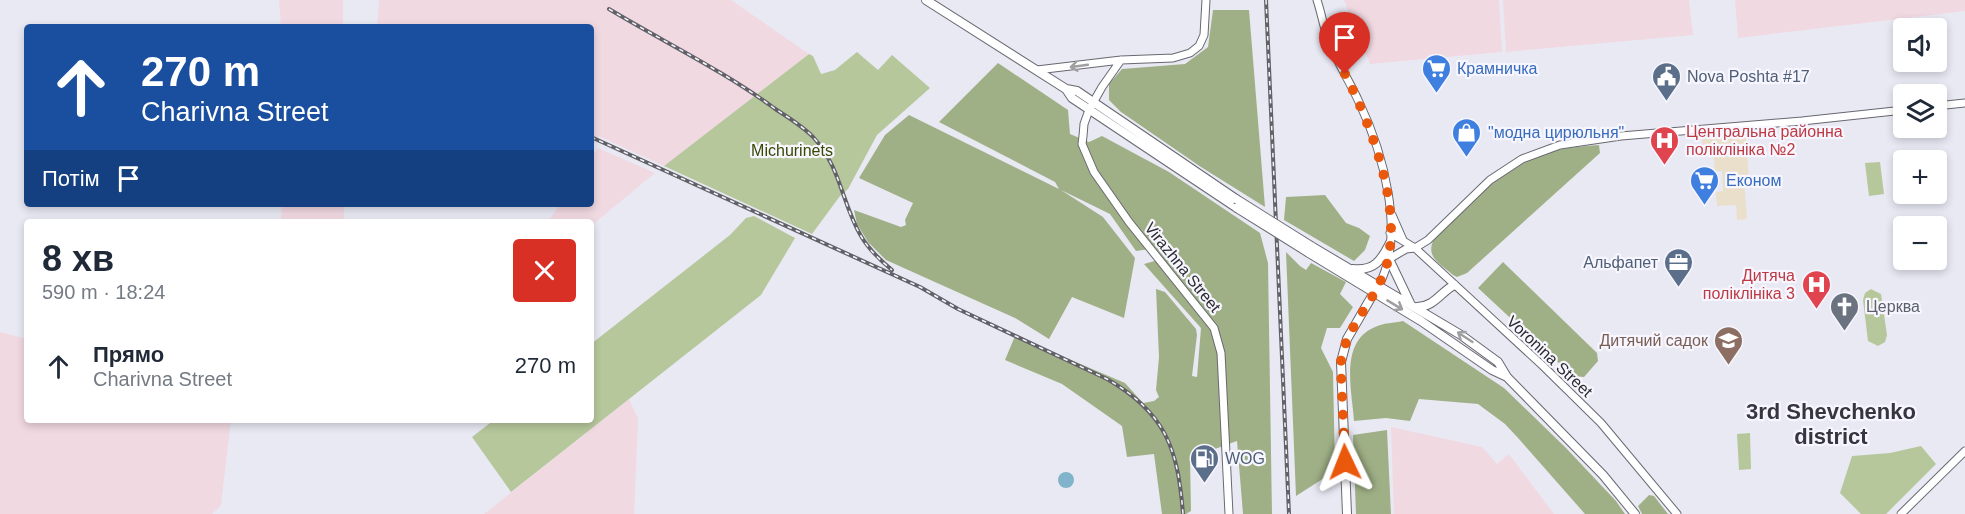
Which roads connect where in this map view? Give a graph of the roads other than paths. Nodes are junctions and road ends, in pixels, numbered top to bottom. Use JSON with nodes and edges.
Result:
{"nodes":[{"id":1,"x":926,"y":0,"type":"edge"},
{"id":2,"x":1206,"y":0,"type":"edge"},
{"id":3,"x":1317,"y":0,"type":"edge"},
{"id":4,"x":1121,"y":60,"type":"junction"},
{"id":5,"x":1037,"y":70,"type":"junction"},
{"id":6,"x":1965,"y":103,"type":"edge"},
{"id":7,"x":1947,"y":105,"type":"edge"},
{"id":8,"x":1092,"y":106,"type":"junction"},
{"id":9,"x":1893,"y":111,"type":"edge"},
{"id":10,"x":1389,"y":207,"type":"junction"},
{"id":11,"x":1390,"y":238,"type":"junction"},
{"id":12,"x":1403,"y":240,"type":"junction"},
{"id":13,"x":1415,"y":248,"type":"junction"},
{"id":14,"x":1310,"y":249,"type":"junction"},
{"id":15,"x":1389,"y":259,"type":"junction"},
{"id":16,"x":1351,"y":269,"type":"junction"},
{"id":17,"x":1454,"y":285,"type":"junction"},
{"id":18,"x":1376,"y":289,"type":"junction"},
{"id":19,"x":1439,"y":296,"type":"junction"},
{"id":20,"x":1414,"y":305,"type":"junction"},
{"id":21,"x":1449,"y":327,"type":"junction"},
{"id":22,"x":1507,"y":377,"type":"junction"},
{"id":23,"x":1965,"y":451,"type":"edge"},
{"id":24,"x":1229,"y":514,"type":"edge"},
{"id":25,"x":1347,"y":514,"type":"edge"},
{"id":26,"x":1635,"y":514,"type":"edge"},
{"id":27,"x":1677,"y":514,"type":"edge"},
{"id":28,"x":1901,"y":514,"type":"edge"}],
"edges":[{"from":1,"to":5,"type":"highway"},
{"from":2,"to":4,"type":"main road"},
{"from":3,"to":10,"type":"main road"},
{"from":4,"to":5,"type":"main road","one_way":true},
{"from":4,"to":8,"type":"main road","name":"Virazhna Street"},
{"from":5,"to":8,"type":"highway"},
{"from":6,"to":7,"type":"main road"},
{"from":8,"to":14,"type":"highway","bridge":true},
{"from":8,"to":24,"type":"main road","name":"Virazhna Street"},
{"from":9,"to":13,"type":"main road"},
{"from":10,"to":11,"type":"main road"},
{"from":10,"to":12,"type":"main road"},
{"from":11,"to":12,"type":"main road","name":"Voronina Street"},
{"from":11,"to":15,"type":"main road"},
{"from":11,"to":16,"type":"highway"},
{"from":12,"to":13,"type":"main road","name":"Voronina Street"},
{"from":13,"to":15,"type":"main road"},
{"from":13,"to":17,"type":"main road","name":"Voronina Street"},
{"from":14,"to":16,"type":"highway"},
{"from":14,"to":18,"type":"highway"},
{"from":15,"to":18,"type":"main road"},
{"from":15,"to":20,"type":"highway"},
{"from":16,"to":18,"type":"highway"},
{"from":17,"to":19,"type":"highway"},
{"from":17,"to":27,"type":"main road","name":"Voronina Street"},
{"from":18,"to":20,"type":"highway"},
{"from":18,"to":22,"type":"highway","one_way":true},
{"from":18,"to":25,"type":"main road"},
{"from":19,"to":20,"type":"highway"},
{"from":19,"to":21,"type":"highway"},
{"from":20,"to":21,"type":"highway"},
{"from":22,"to":21,"type":"highway","one_way":true},
{"from":22,"to":26,"type":"highway"},
{"from":23,"to":28,"type":"main road"}]}
